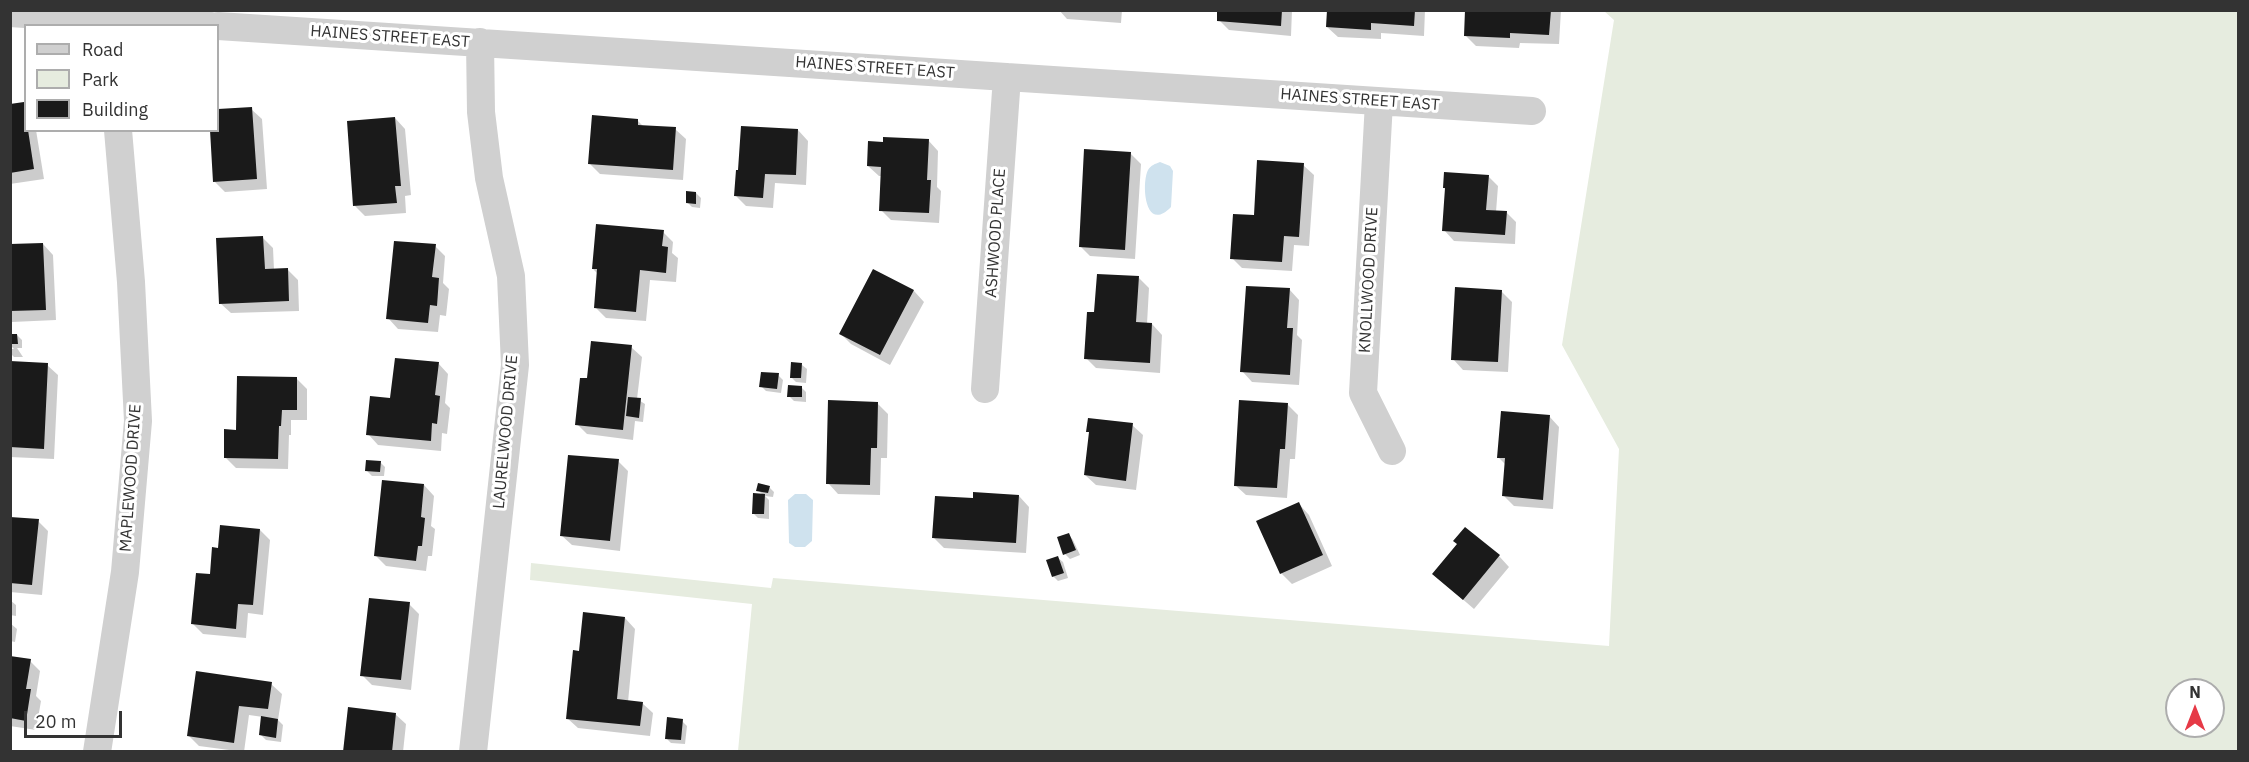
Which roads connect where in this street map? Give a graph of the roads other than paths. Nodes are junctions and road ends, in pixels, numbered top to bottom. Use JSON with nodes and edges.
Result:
{"nodes":[{"id":1,"x":10,"y":13,"type":"edge"},
{"id":2,"x":107,"y":22,"type":"edge"},
{"id":3,"x":159,"y":24,"type":"edge"},
{"id":4,"x":219,"y":26,"type":"edge"},
{"id":5,"x":480,"y":42,"type":"junction"},
{"id":6,"x":1007,"y":77,"type":"junction"},
{"id":7,"x":1379,"y":102,"type":"junction"},
{"id":8,"x":1532,"y":111,"type":"dead end"},
{"id":9,"x":118,"y":132,"type":"edge"},
{"id":10,"x":985,"y":389,"type":"dead end"},
{"id":11,"x":1392,"y":451,"type":"dead end"},
{"id":12,"x":97,"y":752,"type":"edge"},
{"id":13,"x":473,"y":752,"type":"edge"}],
"edges":[{"from":1,"to":2,"type":"street"},
{"from":2,"to":3,"type":"street"},
{"from":4,"to":5,"type":"street","name":"HAINES STREET EAST"},
{"from":5,"to":6,"type":"street","name":"HAINES STREET EAST"},
{"from":5,"to":13,"type":"street","name":"LAURELWOOD DRIVE"},
{"from":6,"to":7,"type":"street","name":"HAINES STREET EAST"},
{"from":6,"to":10,"type":"street","name":"ASHWOOD PLACE"},
{"from":7,"to":8,"type":"street","name":"HAINES STREET EAST"},
{"from":7,"to":11,"type":"street","name":"KNOLLWOOD DRIVE"},
{"from":9,"to":12,"type":"street","name":"MAPLEWOOD DRIVE"}]}
